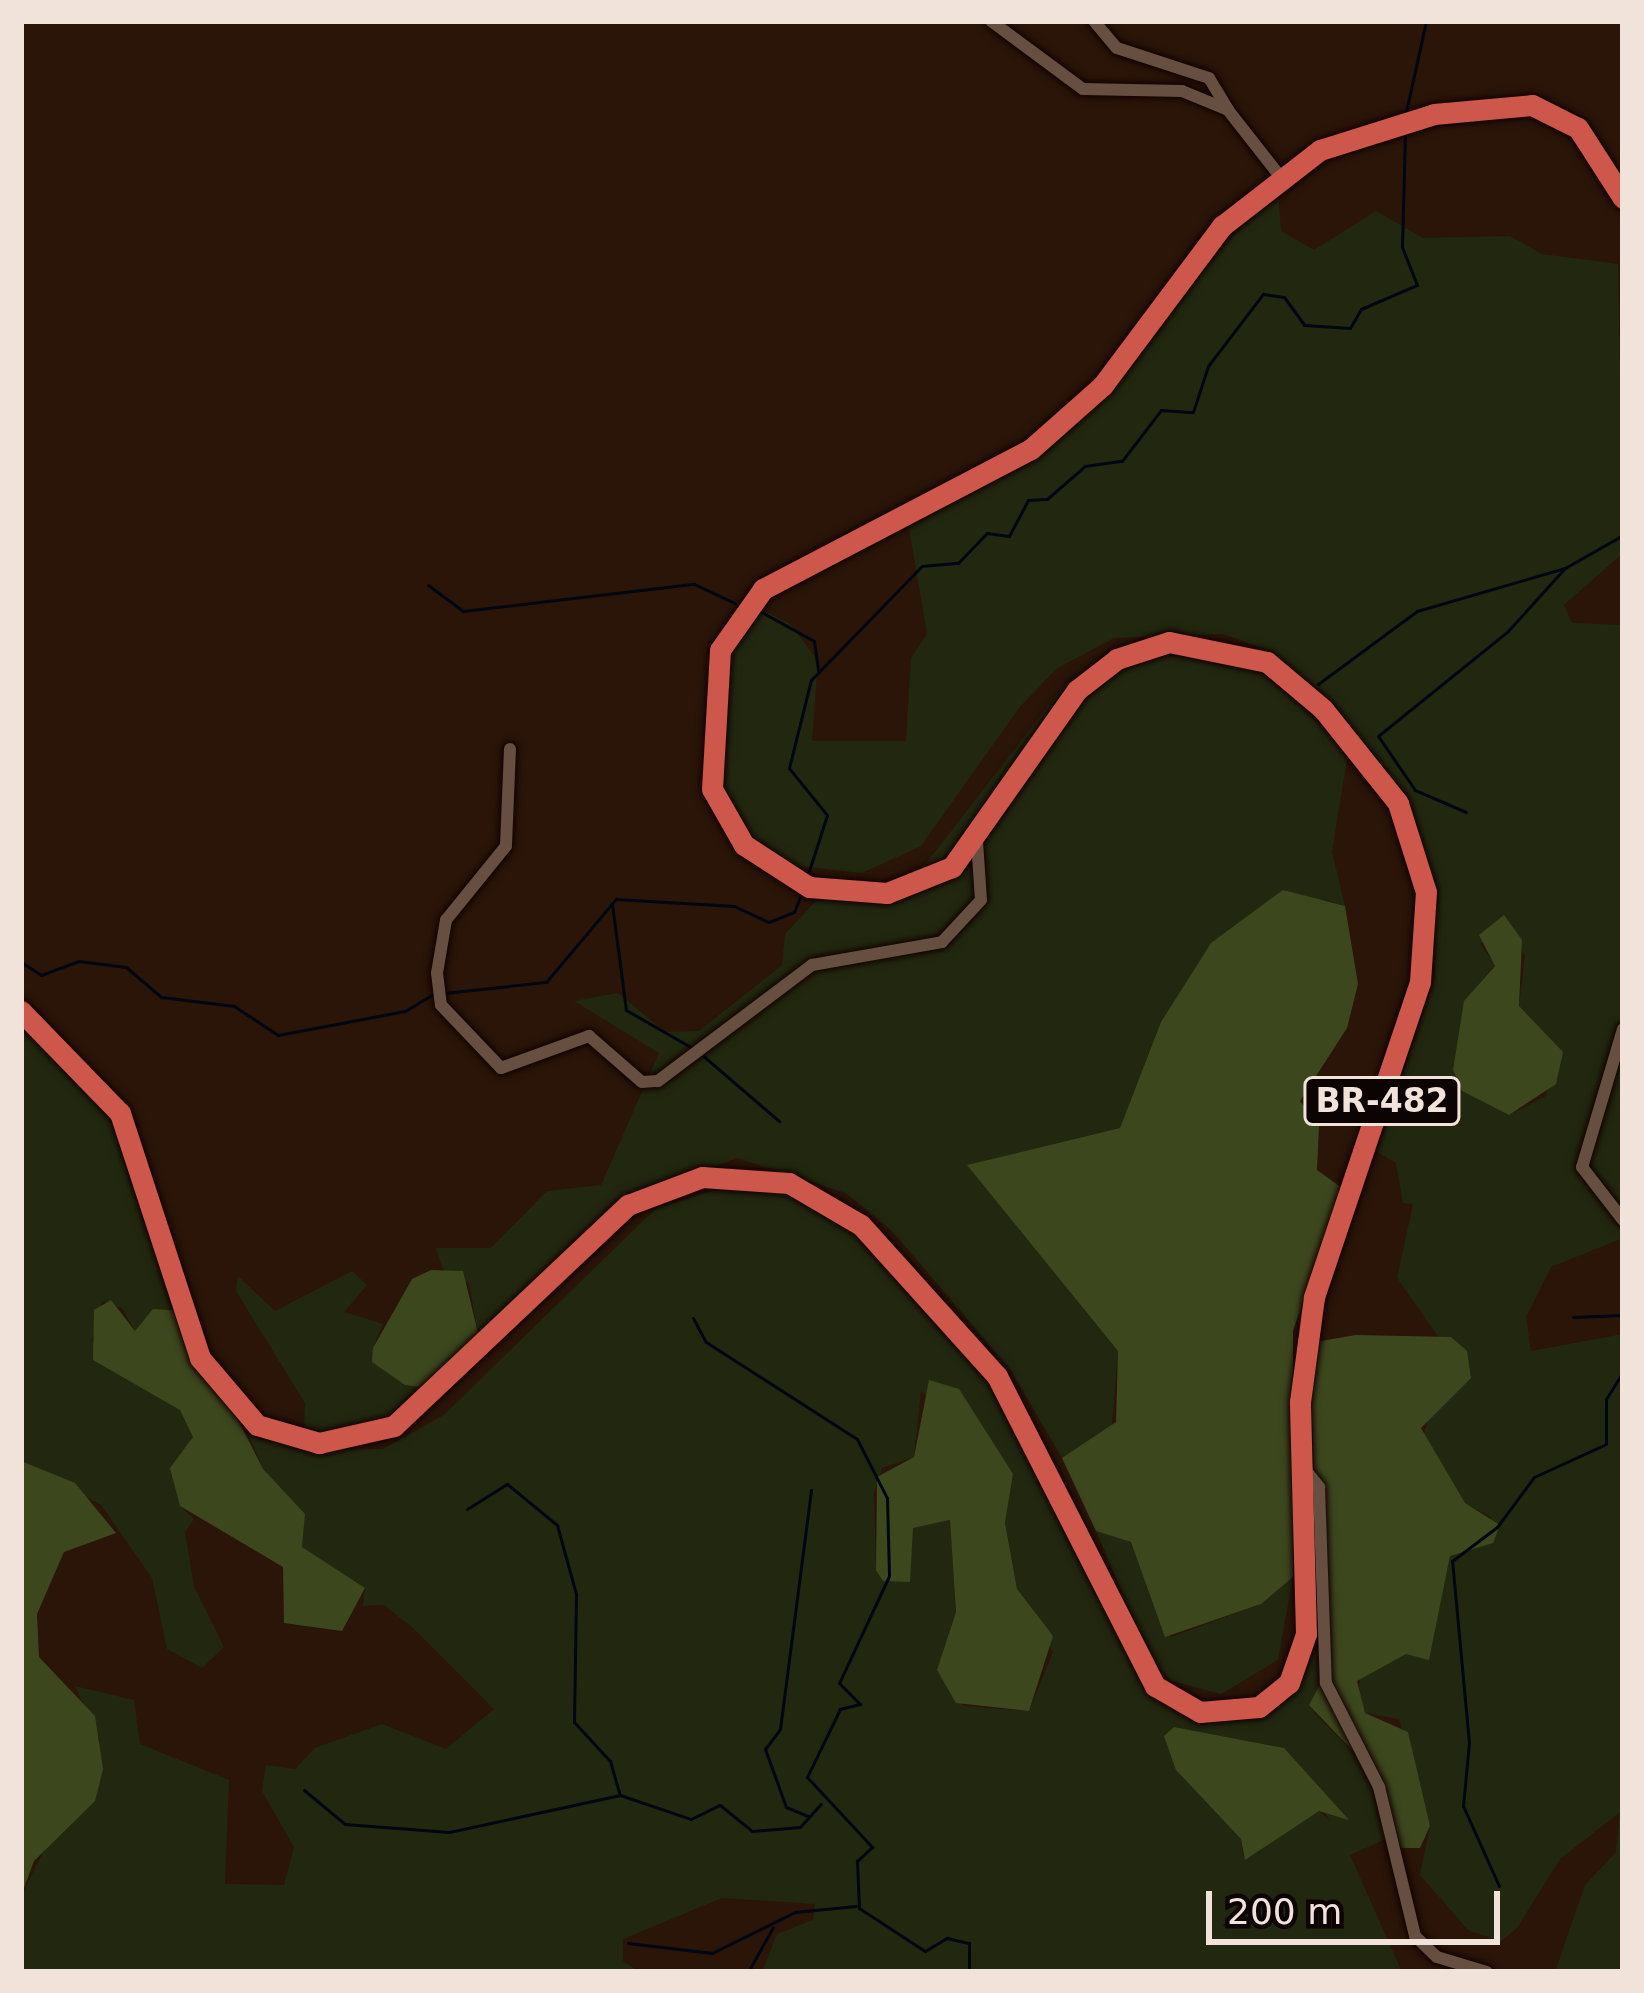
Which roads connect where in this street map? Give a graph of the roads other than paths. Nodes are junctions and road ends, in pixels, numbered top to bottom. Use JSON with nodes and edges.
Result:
{"nodes":[{"id":1,"x":991,"y":21,"type":"edge"},
{"id":2,"x":1094,"y":21,"type":"edge"},
{"id":3,"x":1228,"y":110,"type":"junction"},
{"id":4,"x":1279,"y":175,"type":"junction"},
{"id":5,"x":1623,"y":198,"type":"edge"},
{"id":6,"x":510,"y":748,"type":"dead end"},
{"id":7,"x":977,"y":841,"type":"junction"},
{"id":8,"x":21,"y":1012,"type":"edge"},
{"id":9,"x":1623,"y":1029,"type":"edge"},
{"id":10,"x":1623,"y":1220,"type":"edge"},
{"id":11,"x":1301,"y":1467,"type":"junction"},
{"id":12,"x":1487,"y":1972,"type":"edge"}],
"edges":[{"from":1,"to":3,"type":"street"},
{"from":2,"to":3,"type":"street"},
{"from":3,"to":4,"type":"street"},
{"from":4,"to":5,"type":"highway","number":"BR-482"},
{"from":4,"to":7,"type":"highway","number":"BR-482"},
{"from":6,"to":7,"type":"street"},
{"from":7,"to":11,"type":"highway","number":"BR-482"},
{"from":8,"to":11,"type":"highway","number":"BR-482"},
{"from":9,"to":10,"type":"street"},
{"from":11,"to":12,"type":"street"}]}
